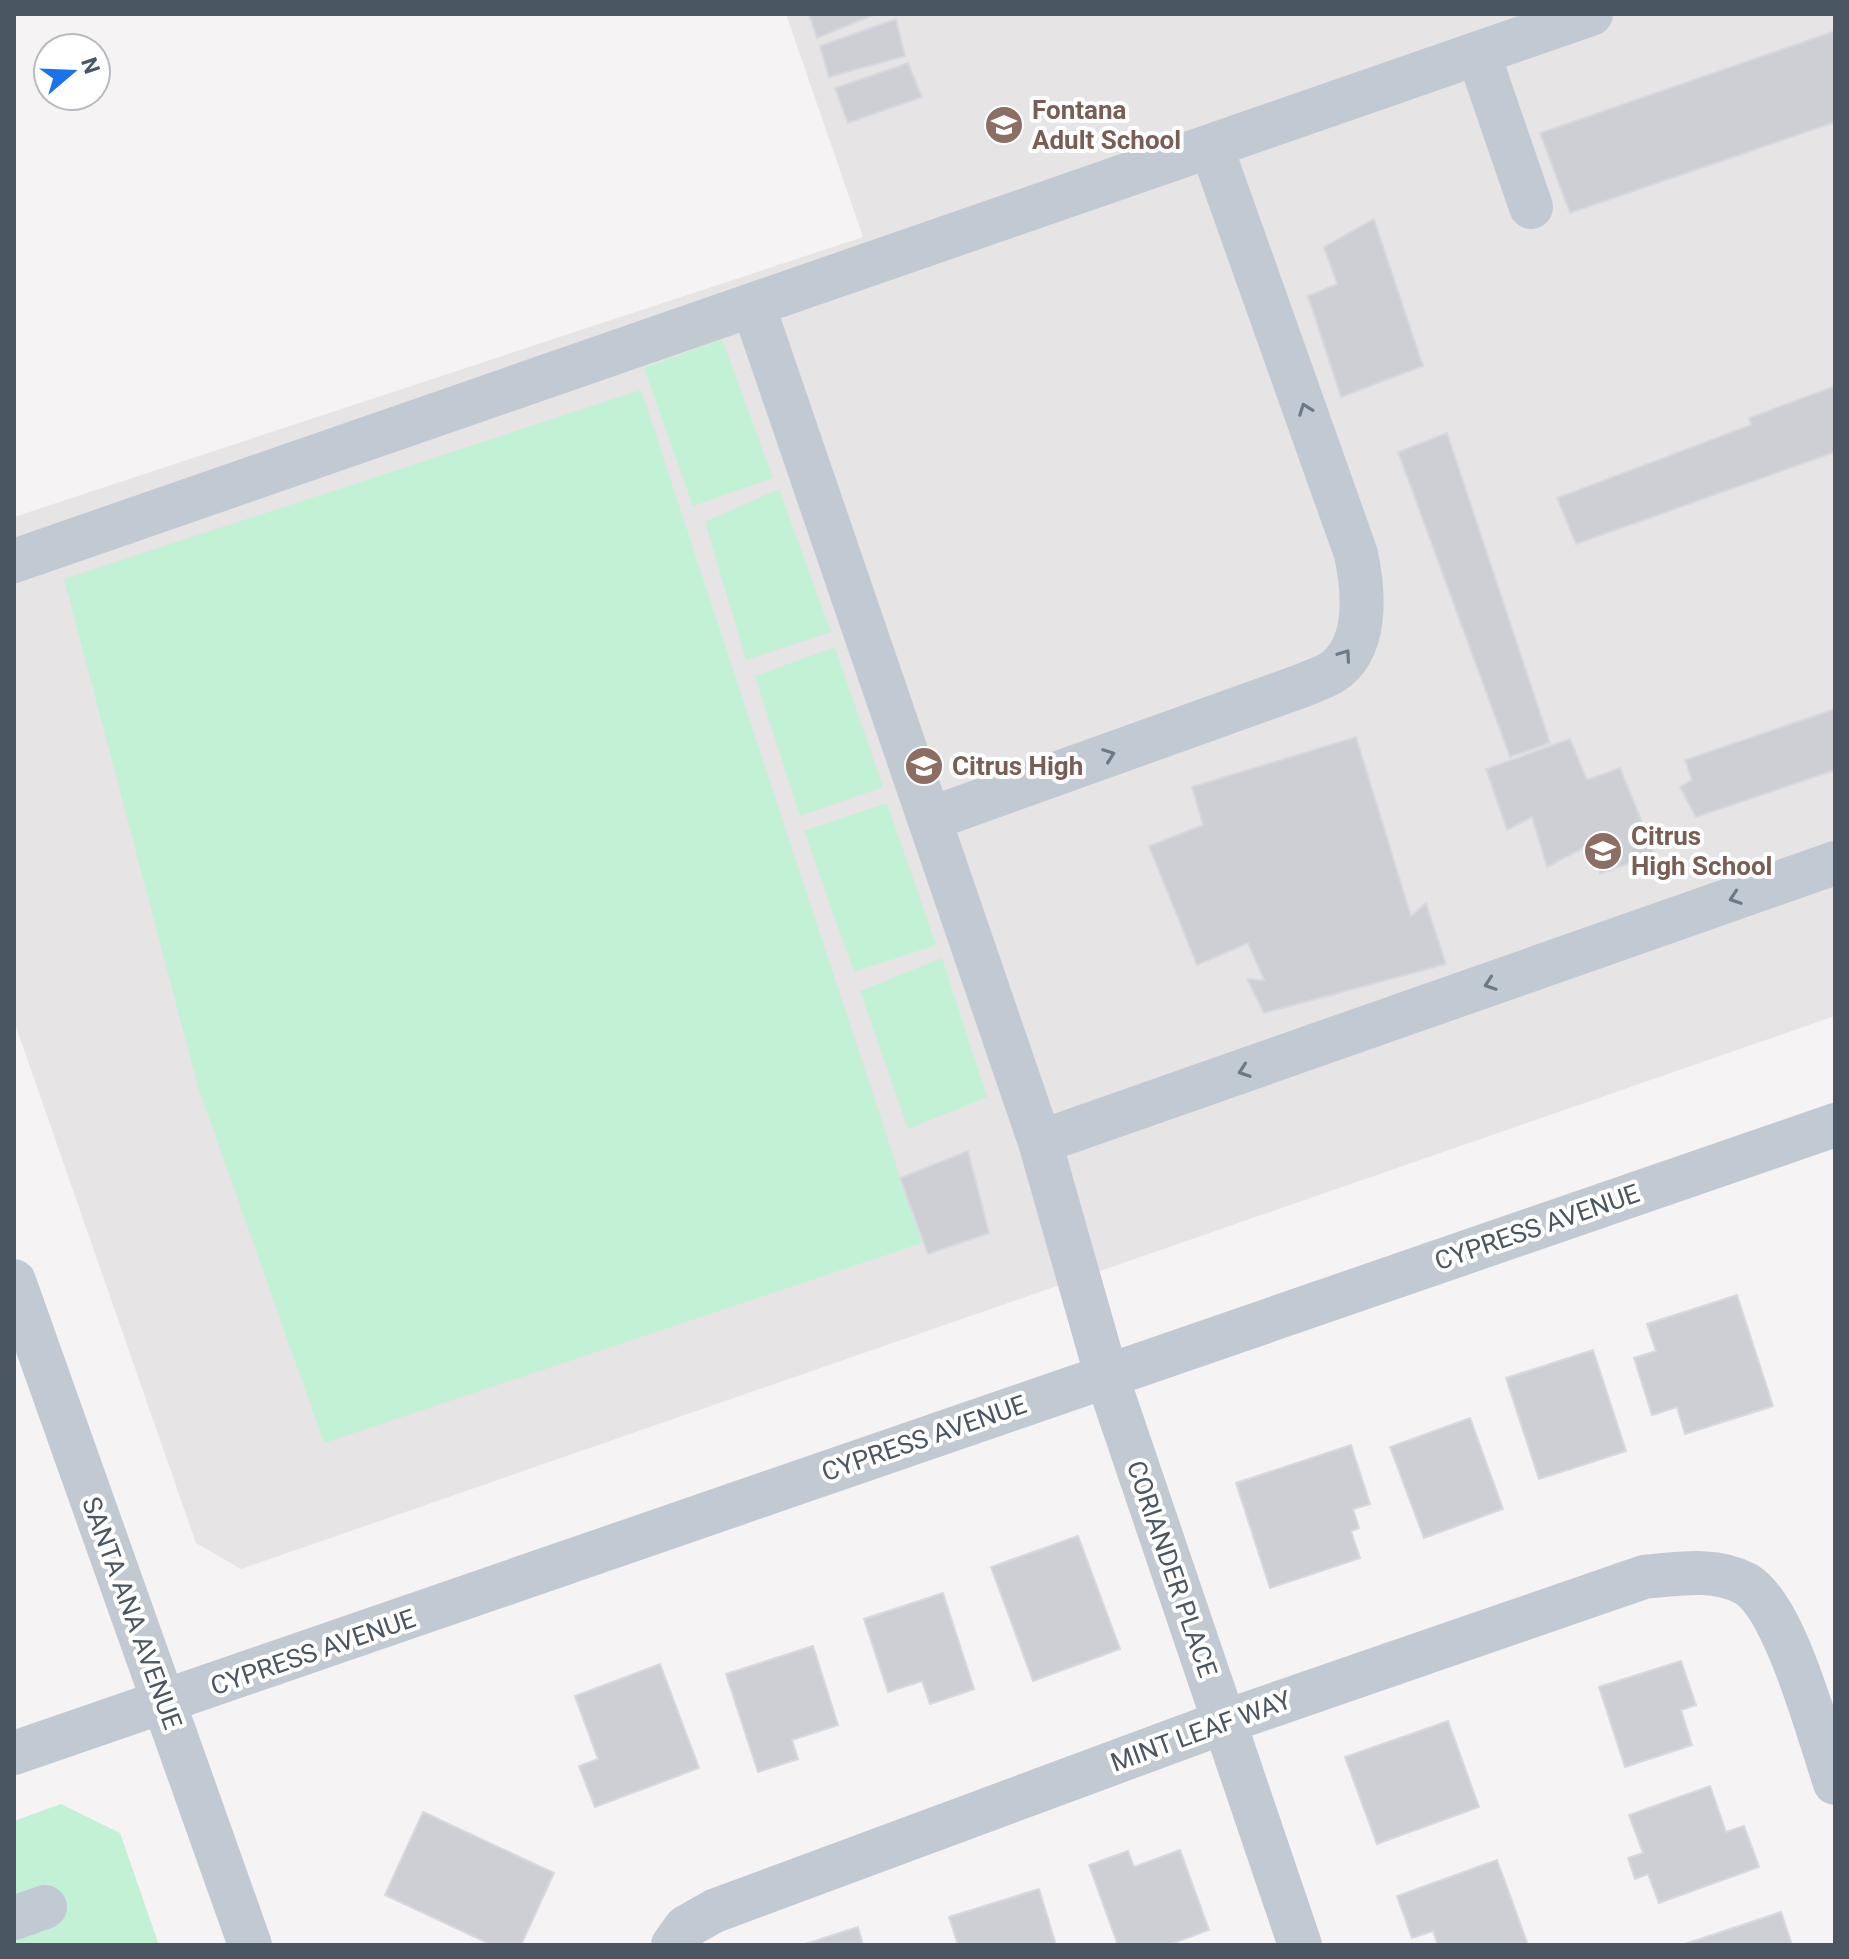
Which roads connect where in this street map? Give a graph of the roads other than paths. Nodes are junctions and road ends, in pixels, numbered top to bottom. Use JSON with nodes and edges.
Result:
{"nodes":[{"id":1,"x":1591,"y":14,"type":"edge"},
{"id":2,"x":1478,"y":53,"type":"junction"},
{"id":3,"x":1211,"y":146,"type":"junction"},
{"id":4,"x":1531,"y":207,"type":"dead end"},
{"id":5,"x":753,"y":305,"type":"junction"},
{"id":6,"x":14,"y":561,"type":"edge"},
{"id":7,"x":930,"y":819,"type":"junction"},
{"id":8,"x":1835,"y":863,"type":"edge"},
{"id":9,"x":1835,"y":1125,"type":"edge"},
{"id":10,"x":1040,"y":1142,"type":"junction"},
{"id":11,"x":14,"y":1281,"type":"edge"},
{"id":12,"x":1106,"y":1374,"type":"junction"},
{"id":13,"x":163,"y":1704,"type":"junction"},
{"id":14,"x":1224,"y":1722,"type":"junction"},
{"id":15,"x":14,"y":1753,"type":"edge"},
{"id":16,"x":1835,"y":1783,"type":"edge"},
{"id":17,"x":250,"y":1945,"type":"edge"},
{"id":18,"x":673,"y":1945,"type":"edge"},
{"id":19,"x":1300,"y":1945,"type":"edge"}],
"edges":[{"from":1,"to":2,"type":"street"},
{"from":2,"to":3,"type":"street"},
{"from":2,"to":4,"type":"street"},
{"from":3,"to":5,"type":"street"},
{"from":7,"to":3,"type":"street","one_way":true},
{"from":5,"to":6,"type":"street"},
{"from":5,"to":7,"type":"street","name":"CORIANDER PLACE"},
{"from":7,"to":10,"type":"street","name":"CORIANDER PLACE"},
{"from":8,"to":10,"type":"street","one_way":true},
{"from":9,"to":12,"type":"street","name":"CYPRESS AVENUE"},
{"from":10,"to":12,"type":"street","name":"CORIANDER PLACE"},
{"from":11,"to":13,"type":"street","name":"SANTA ANA AVENUE"},
{"from":12,"to":13,"type":"street","name":"CYPRESS AVENUE"},
{"from":12,"to":14,"type":"street","name":"CORIANDER PLACE"},
{"from":13,"to":15,"type":"street","name":"CYPRESS AVENUE"},
{"from":13,"to":17,"type":"street","name":"SANTA ANA AVENUE"},
{"from":14,"to":16,"type":"street","name":"MINT LEAF WAY"},
{"from":14,"to":18,"type":"street","name":"MINT LEAF WAY"},
{"from":14,"to":19,"type":"street","name":"CORIANDER PLACE"}]}
